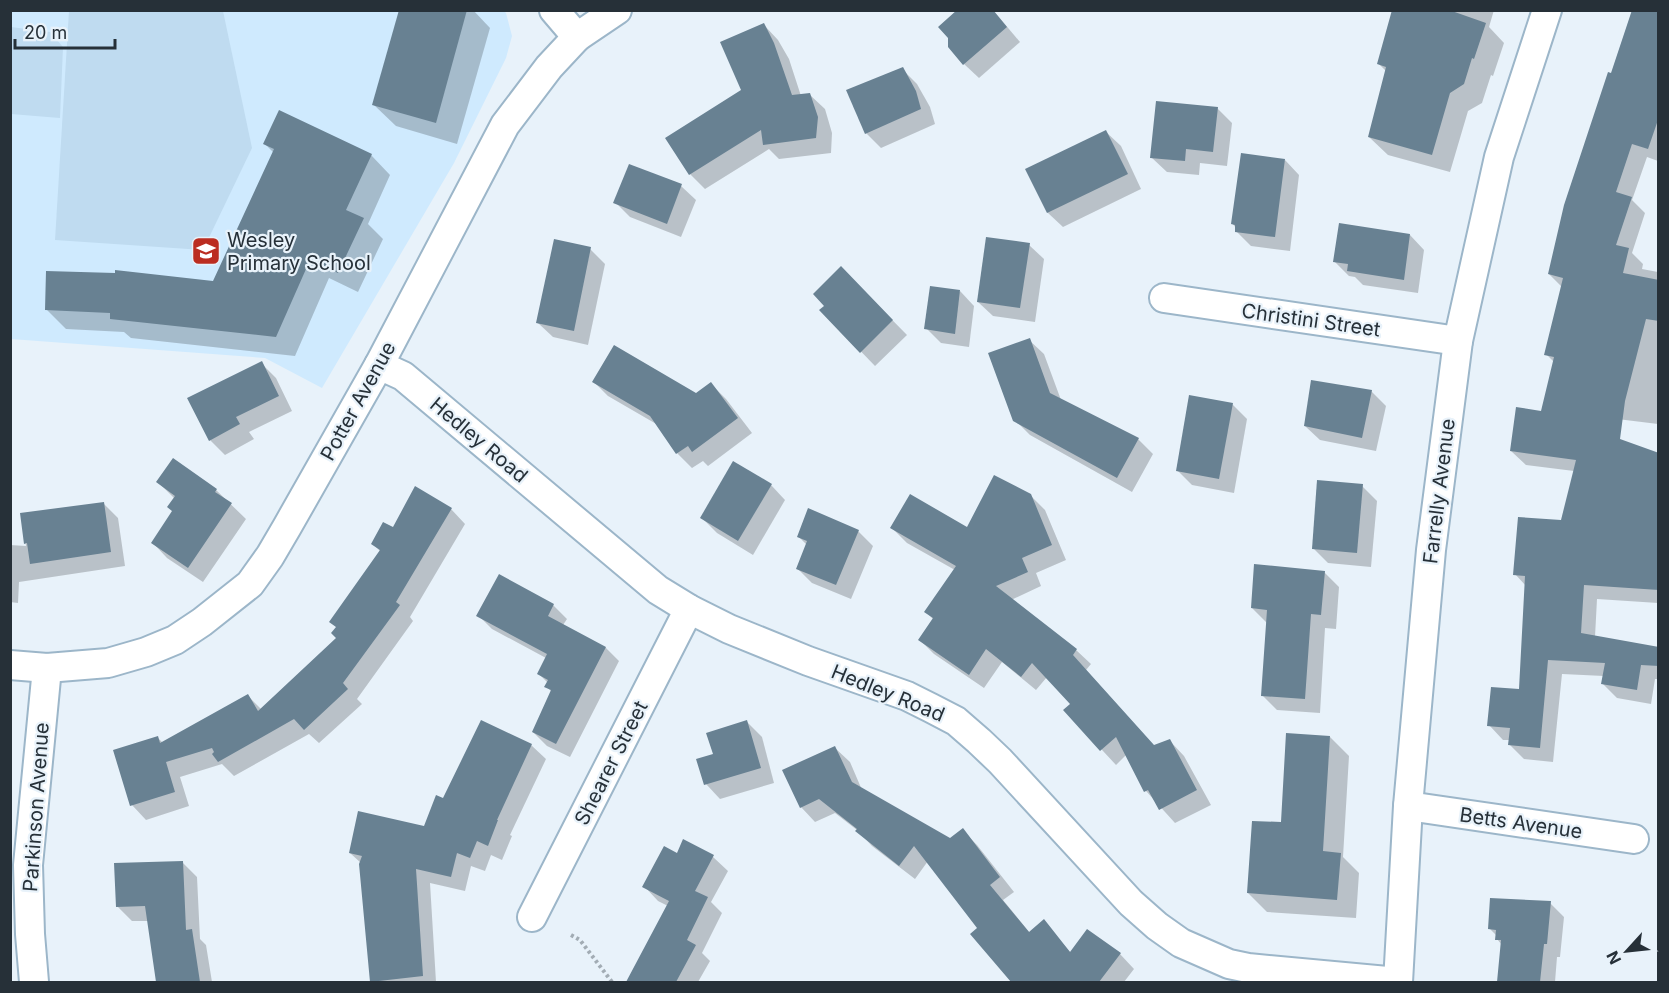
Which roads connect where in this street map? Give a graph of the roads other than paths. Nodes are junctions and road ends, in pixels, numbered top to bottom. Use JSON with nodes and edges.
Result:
{"nodes":[{"id":1,"x":554,"y":10,"type":"edge"},
{"id":2,"x":617,"y":10,"type":"edge"},
{"id":3,"x":1546,"y":10,"type":"edge"},
{"id":4,"x":577,"y":37,"type":"junction"},
{"id":5,"x":1164,"y":298,"type":"dead end"},
{"id":6,"x":1458,"y":341,"type":"junction"},
{"id":7,"x":379,"y":365,"type":"junction"},
{"id":8,"x":689,"y":609,"type":"junction"},
{"id":9,"x":10,"y":665,"type":"edge"},
{"id":10,"x":47,"y":668,"type":"junction"},
{"id":11,"x":1408,"y":806,"type":"junction"},
{"id":12,"x":1634,"y":839,"type":"dead end"},
{"id":13,"x":532,"y":917,"type":"dead end"},
{"id":14,"x":34,"y":982,"type":"edge"},
{"id":15,"x":1398,"y":982,"type":"edge"}],
"edges":[{"from":1,"to":4,"type":"street"},
{"from":2,"to":4,"type":"street","name":"Potter Avenue"},
{"from":3,"to":6,"type":"street","name":"Farrelly Avenue"},
{"from":4,"to":7,"type":"street","name":"Potter Avenue"},
{"from":5,"to":6,"type":"street","name":"Christini Street"},
{"from":6,"to":11,"type":"street","name":"Farrelly Avenue"},
{"from":7,"to":8,"type":"street","name":"Hedley Road"},
{"from":7,"to":10,"type":"street","name":"Potter Avenue"},
{"from":8,"to":13,"type":"street","name":"Shearer Street"},
{"from":8,"to":15,"type":"street","name":"Hedley Road"},
{"from":9,"to":10,"type":"street","name":"Potter Avenue"},
{"from":10,"to":14,"type":"street","name":"Parkinson Avenue"},
{"from":11,"to":12,"type":"street","name":"Betts Avenue"},
{"from":11,"to":15,"type":"street","name":"Farrelly Avenue"}]}
